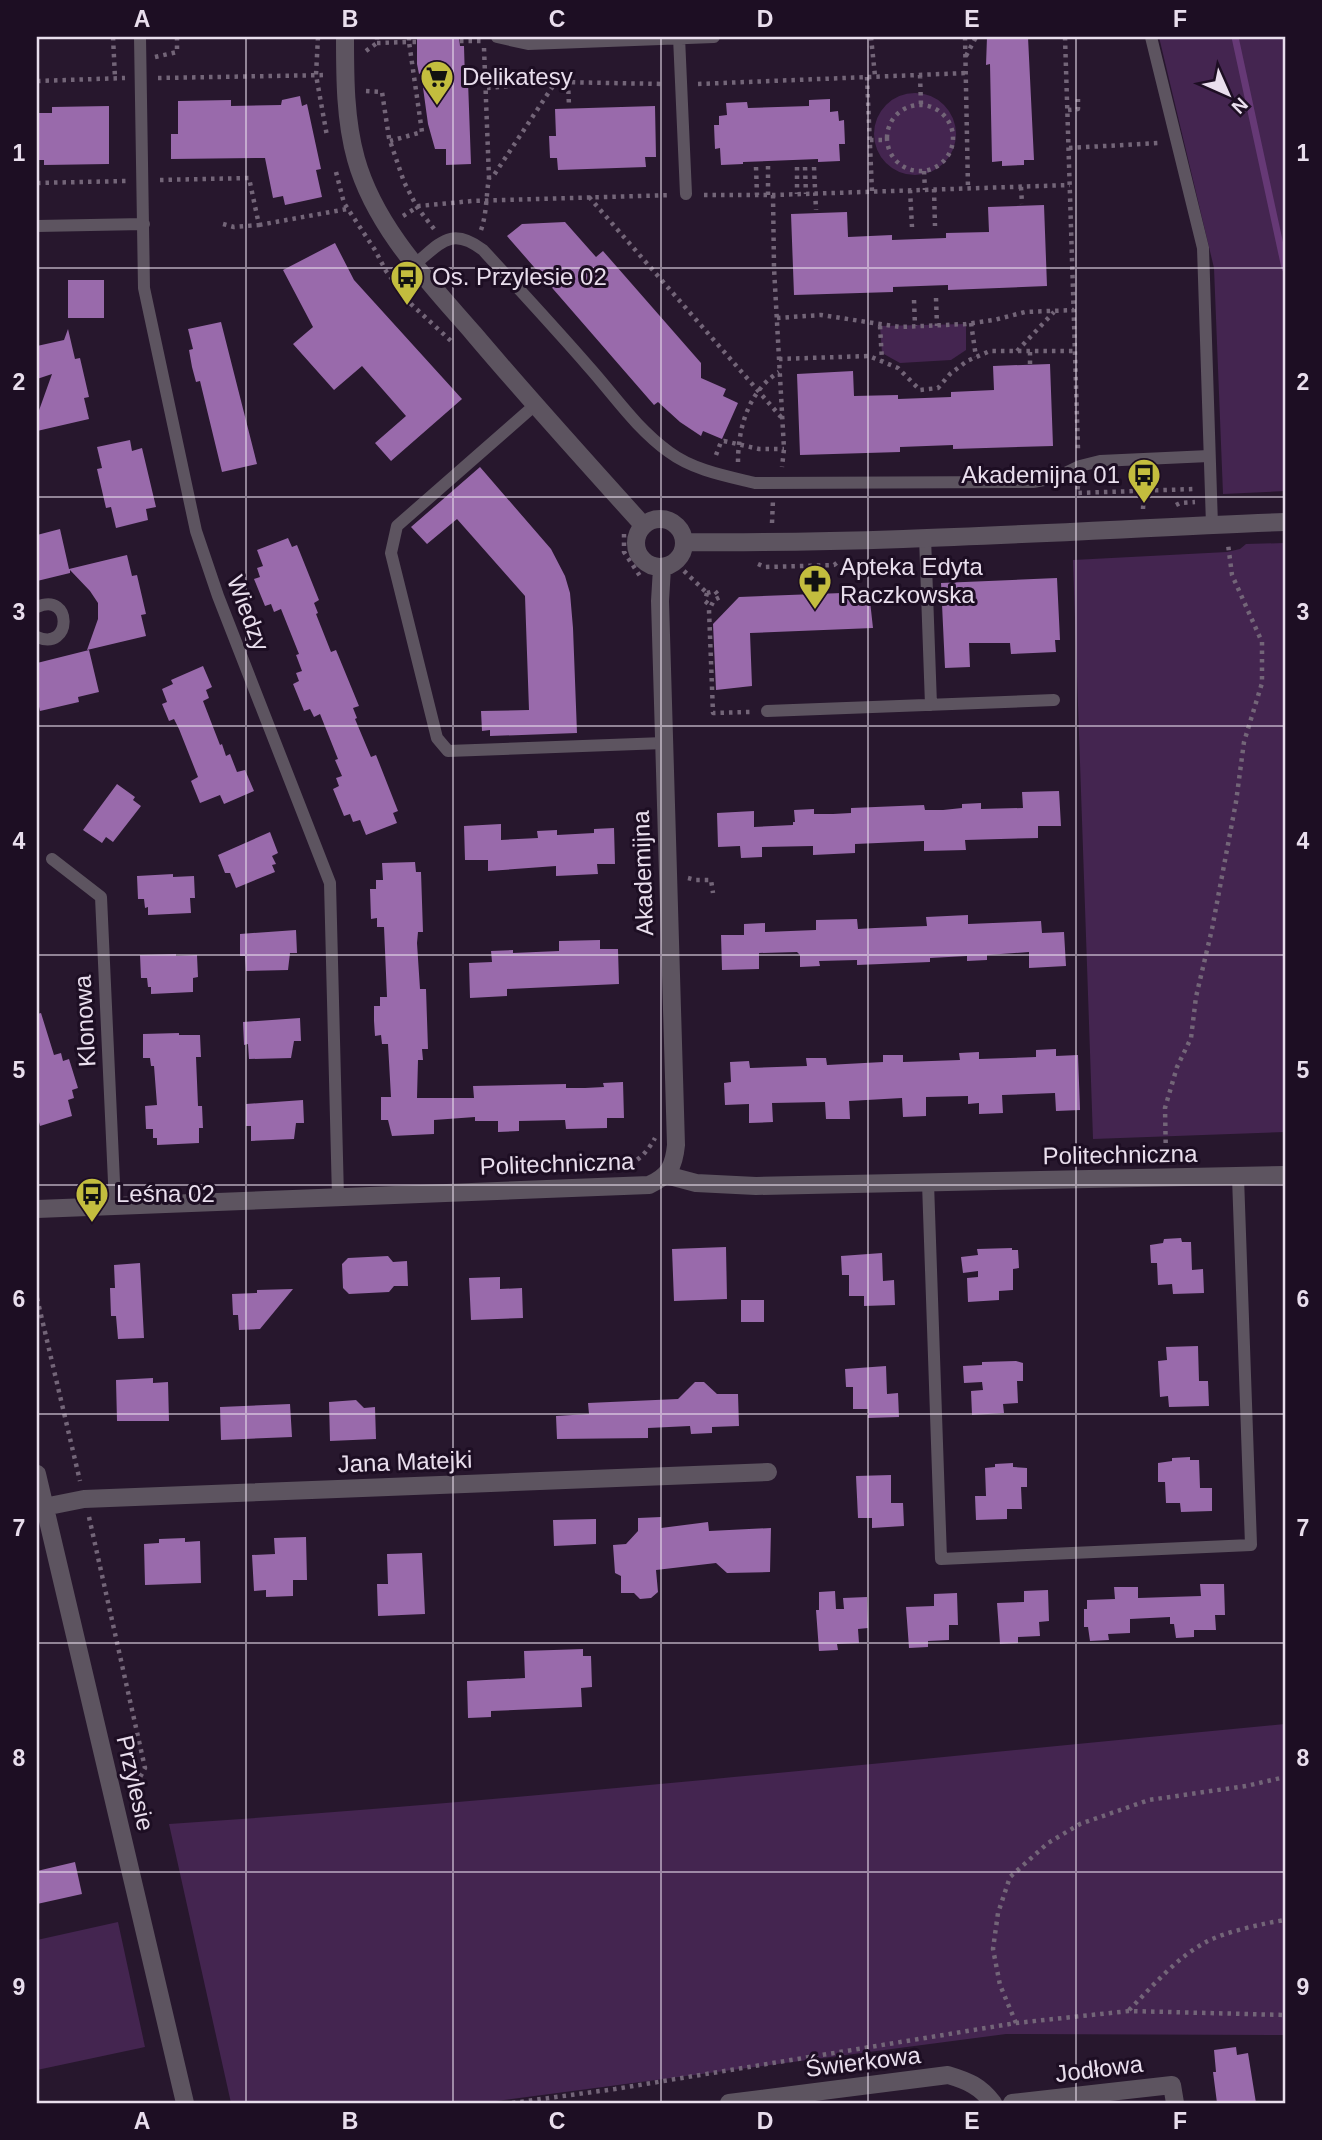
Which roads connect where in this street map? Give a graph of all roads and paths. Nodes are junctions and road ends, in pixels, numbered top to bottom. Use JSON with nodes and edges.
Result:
{"nodes":[{"id":1,"x":113,"y":37,"type":"edge"},
{"id":2,"x":140,"y":37,"type":"edge"},
{"id":3,"x":177,"y":37,"type":"edge"},
{"id":4,"x":318,"y":37,"type":"edge"},
{"id":5,"x":345,"y":37,"type":"edge"},
{"id":6,"x":497,"y":37,"type":"edge"},
{"id":7,"x":680,"y":37,"type":"edge"},
{"id":8,"x":714,"y":37,"type":"edge"},
{"id":9,"x":871,"y":37,"type":"edge"},
{"id":10,"x":964,"y":37,"type":"edge"},
{"id":11,"x":976,"y":37,"type":"edge"},
{"id":12,"x":1151,"y":37,"type":"edge"},
{"id":13,"x":484,"y":39,"type":"edge"},
{"id":14,"x":409,"y":40,"type":"edge"},
{"id":15,"x":1067,"y":40,"type":"edge"},
{"id":16,"x":460,"y":41,"type":"dead end"},
{"id":17,"x":377,"y":43,"type":"dead end"},
{"id":18,"x":417,"y":43,"type":"dead end"},
{"id":19,"x":965,"y":57,"type":"junction"},
{"id":20,"x":966,"y":73,"type":"junction"},
{"id":21,"x":316,"y":75,"type":"junction"},
{"id":22,"x":920,"y":75,"type":"junction"},
{"id":23,"x":875,"y":76,"type":"junction"},
{"id":24,"x":867,"y":77,"type":"junction"},
{"id":25,"x":115,"y":78,"type":"junction"},
{"id":26,"x":141,"y":78,"type":"junction"},
{"id":27,"x":155,"y":78,"type":"junction"},
{"id":28,"x":37,"y":81,"type":"edge"},
{"id":29,"x":556,"y":82,"type":"junction"},
{"id":30,"x":568,"y":82,"type":"junction"},
{"id":31,"x":682,"y":84,"type":"junction"},
{"id":32,"x":487,"y":88,"type":"junction"},
{"id":33,"x":1078,"y":99,"type":"dead end"},
{"id":34,"x":921,"y":105,"type":"junction"},
{"id":35,"x":569,"y":106,"type":"dead end"},
{"id":36,"x":1068,"y":110,"type":"junction"},
{"id":37,"x":328,"y":138,"type":"dead end"},
{"id":38,"x":887,"y":140,"type":"junction"},
{"id":39,"x":390,"y":141,"type":"dead end"},
{"id":40,"x":870,"y":141,"type":"junction"},
{"id":41,"x":1177,"y":142,"type":"junction"},
{"id":42,"x":1069,"y":148,"type":"junction"},
{"id":43,"x":333,"y":163,"type":"dead end"},
{"id":44,"x":768,"y":166,"type":"dead end"},
{"id":45,"x":756,"y":167,"type":"dead end"},
{"id":46,"x":797,"y":167,"type":"dead end"},
{"id":47,"x":806,"y":167,"type":"dead end"},
{"id":48,"x":814,"y":167,"type":"dead end"},
{"id":49,"x":924,"y":171,"type":"junction"},
{"id":50,"x":489,"y":178,"type":"junction"},
{"id":51,"x":143,"y":180,"type":"junction"},
{"id":52,"x":37,"y":183,"type":"edge"},
{"id":53,"x":1070,"y":186,"type":"junction"},
{"id":54,"x":1021,"y":187,"type":"junction"},
{"id":55,"x":968,"y":188,"type":"junction"},
{"id":56,"x":934,"y":189,"type":"junction"},
{"id":57,"x":910,"y":190,"type":"junction"},
{"id":58,"x":925,"y":190,"type":"junction"},
{"id":59,"x":872,"y":191,"type":"junction"},
{"id":60,"x":814,"y":193,"type":"junction"},
{"id":61,"x":686,"y":194,"type":"junction"},
{"id":62,"x":797,"y":194,"type":"junction"},
{"id":63,"x":806,"y":194,"type":"junction"},
{"id":64,"x":757,"y":195,"type":"junction"},
{"id":65,"x":771,"y":195,"type":"junction"},
{"id":66,"x":589,"y":197,"type":"junction"},
{"id":67,"x":485,"y":200,"type":"junction"},
{"id":68,"x":1022,"y":204,"type":"dead end"},
{"id":69,"x":348,"y":209,"type":"junction"},
{"id":70,"x":816,"y":210,"type":"dead end"},
{"id":71,"x":144,"y":224,"type":"junction"},
{"id":72,"x":222,"y":224,"type":"dead end"},
{"id":73,"x":259,"y":225,"type":"junction"},
{"id":74,"x":37,"y":226,"type":"edge"},
{"id":75,"x":935,"y":226,"type":"dead end"},
{"id":76,"x":912,"y":227,"type":"dead end"},
{"id":77,"x":389,"y":230,"type":"junction"},
{"id":78,"x":475,"y":244,"type":"junction"},
{"id":79,"x":415,"y":264,"type":"junction"},
{"id":80,"x":936,"y":298,"type":"dead end"},
{"id":81,"x":914,"y":300,"type":"dead end"},
{"id":82,"x":1074,"y":310,"type":"junction"},
{"id":83,"x":1055,"y":311,"type":"junction"},
{"id":84,"x":777,"y":318,"type":"junction"},
{"id":85,"x":971,"y":323,"type":"junction"},
{"id":86,"x":880,"y":326,"type":"junction"},
{"id":87,"x":915,"y":326,"type":"junction"},
{"id":88,"x":937,"y":326,"type":"junction"},
{"id":89,"x":457,"y":346,"type":"dead end"},
{"id":90,"x":1074,"y":351,"type":"junction"},
{"id":91,"x":1017,"y":352,"type":"junction"},
{"id":92,"x":1030,"y":352,"type":"junction"},
{"id":93,"x":976,"y":357,"type":"junction"},
{"id":94,"x":779,"y":359,"type":"junction"},
{"id":95,"x":882,"y":361,"type":"junction"},
{"id":96,"x":1030,"y":364,"type":"dead end"},
{"id":97,"x":779,"y":372,"type":"junction"},
{"id":98,"x":758,"y":391,"type":"junction"},
{"id":99,"x":535,"y":405,"type":"junction"},
{"id":100,"x":781,"y":417,"type":"junction"},
{"id":101,"x":1209,"y":456,"type":"junction"},
{"id":102,"x":1080,"y":466,"type":"junction"},
{"id":103,"x":738,"y":479,"type":"junction"},
{"id":104,"x":773,"y":482,"type":"junction"},
{"id":105,"x":1210,"y":488,"type":"junction"},
{"id":106,"x":1285,"y":522,"type":"edge"},
{"id":107,"x":758,"y":524,"type":"dead end"},
{"id":108,"x":643,"y":525,"type":"junction"},
{"id":109,"x":1212,"y":525,"type":"junction"},
{"id":110,"x":621,"y":527,"type":"dead end"},
{"id":111,"x":925,"y":537,"type":"junction"},
{"id":112,"x":685,"y":542,"type":"junction"},
{"id":113,"x":1228,"y":544,"type":"dead end"},
{"id":114,"x":842,"y":561,"type":"dead end"},
{"id":115,"x":756,"y":563,"type":"dead end"},
{"id":116,"x":690,"y":564,"type":"dead end"},
{"id":117,"x":662,"y":568,"type":"junction"},
{"id":118,"x":684,"y":570,"type":"junction"},
{"id":119,"x":677,"y":578,"type":"dead end"},
{"id":120,"x":707,"y":593,"type":"junction"},
{"id":121,"x":660,"y":601,"type":"junction"},
{"id":122,"x":710,"y":606,"type":"junction"},
{"id":123,"x":37,"y":607,"type":"edge"},
{"id":124,"x":37,"y":637,"type":"edge"},
{"id":125,"x":1054,"y":701,"type":"dead end"},
{"id":126,"x":931,"y":705,"type":"junction"},
{"id":127,"x":767,"y":711,"type":"joint"},
{"id":128,"x":664,"y":743,"type":"junction"},
{"id":129,"x":52,"y":859,"type":"dead end"},
{"id":130,"x":658,"y":1132,"type":"dead end"},
{"id":131,"x":626,"y":1166,"type":"dead end"},
{"id":132,"x":666,"y":1175,"type":"junction"},
{"id":133,"x":1285,"y":1175,"type":"edge"},
{"id":134,"x":1238,"y":1177,"type":"junction"},
{"id":135,"x":1167,"y":1178,"type":"junction"},
{"id":136,"x":928,"y":1183,"type":"junction"},
{"id":137,"x":338,"y":1197,"type":"junction"},
{"id":138,"x":115,"y":1204,"type":"junction"},
{"id":139,"x":37,"y":1209,"type":"edge"},
{"id":140,"x":37,"y":1298,"type":"edge"},
{"id":141,"x":768,"y":1472,"type":"dead end"},
{"id":142,"x":37,"y":1474,"type":"edge"},
{"id":143,"x":84,"y":1499,"type":"junction"},
{"id":144,"x":44,"y":1507,"type":"junction"},
{"id":145,"x":1285,"y":1777,"type":"edge"},
{"id":146,"x":128,"y":1799,"type":"dead end"},
{"id":147,"x":1285,"y":1920,"type":"edge"},
{"id":148,"x":1129,"y":2011,"type":"junction"},
{"id":149,"x":1285,"y":2015,"type":"edge"},
{"id":150,"x":1016,"y":2023,"type":"junction"},
{"id":151,"x":184,"y":2103,"type":"edge"},
{"id":152,"x":512,"y":2103,"type":"edge"},
{"id":153,"x":729,"y":2103,"type":"edge"},
{"id":154,"x":993,"y":2103,"type":"edge"},
{"id":155,"x":1012,"y":2103,"type":"edge"},
{"id":156,"x":1175,"y":2103,"type":"edge"}],
"edges":[{"from":1,"to":25,"type":"path"},
{"from":2,"to":26,"type":"lane","name":"Wiedzy"},
{"from":3,"to":27,"type":"path"},
{"from":4,"to":21,"type":"path"},
{"from":5,"to":77,"type":"street"},
{"from":6,"to":7,"type":"lane"},
{"from":7,"to":8,"type":"lane"},
{"from":7,"to":31,"type":"lane"},
{"from":9,"to":23,"type":"path"},
{"from":10,"to":19,"type":"path"},
{"from":11,"to":19,"type":"path"},
{"from":12,"to":41,"type":"lane"},
{"from":13,"to":16,"type":"path"},
{"from":13,"to":32,"type":"path"},
{"from":14,"to":17,"type":"path"},
{"from":14,"to":18,"type":"path"},
{"from":14,"to":39,"type":"path"},
{"from":15,"to":36,"type":"path"},
{"from":19,"to":20,"type":"path"},
{"from":20,"to":22,"type":"path"},
{"from":20,"to":55,"type":"path"},
{"from":21,"to":27,"type":"path"},
{"from":21,"to":37,"type":"path"},
{"from":22,"to":23,"type":"path"},
{"from":22,"to":34,"type":"path"},
{"from":23,"to":24,"type":"path"},
{"from":24,"to":31,"type":"path"},
{"from":24,"to":40,"type":"path"},
{"from":25,"to":26,"type":"path"},
{"from":25,"to":28,"type":"path"},
{"from":26,"to":27,"type":"path"},
{"from":26,"to":51,"type":"lane","name":"Wiedzy"},
{"from":29,"to":30,"type":"path"},
{"from":29,"to":32,"type":"path"},
{"from":29,"to":50,"type":"path"},
{"from":30,"to":31,"type":"path"},
{"from":30,"to":35,"type":"path"},
{"from":31,"to":61,"type":"lane"},
{"from":32,"to":50,"type":"path"},
{"from":33,"to":36,"type":"path"},
{"from":34,"to":38,"type":"path"},
{"from":34,"to":49,"type":"path"},
{"from":36,"to":42,"type":"path"},
{"from":38,"to":40,"type":"path"},
{"from":38,"to":49,"type":"path"},
{"from":40,"to":59,"type":"path"},
{"from":41,"to":42,"type":"path"},
{"from":41,"to":101,"type":"lane"},
{"from":42,"to":53,"type":"path"},
{"from":43,"to":69,"type":"path"},
{"from":44,"to":65,"type":"path"},
{"from":45,"to":64,"type":"path"},
{"from":46,"to":62,"type":"path"},
{"from":47,"to":63,"type":"path"},
{"from":48,"to":60,"type":"path"},
{"from":49,"to":58,"type":"path"},
{"from":50,"to":67,"type":"path"},
{"from":51,"to":52,"type":"path"},
{"from":51,"to":71,"type":"lane","name":"Wiedzy"},
{"from":51,"to":73,"type":"path"},
{"from":53,"to":54,"type":"path"},
{"from":53,"to":82,"type":"path"},
{"from":54,"to":55,"type":"path"},
{"from":54,"to":68,"type":"path"},
{"from":55,"to":56,"type":"path"},
{"from":56,"to":58,"type":"path"},
{"from":56,"to":75,"type":"path"},
{"from":57,"to":58,"type":"path"},
{"from":57,"to":59,"type":"path"},
{"from":57,"to":76,"type":"path"},
{"from":59,"to":60,"type":"path"},
{"from":60,"to":63,"type":"path"},
{"from":60,"to":70,"type":"path"},
{"from":61,"to":64,"type":"path"},
{"from":61,"to":66,"type":"path"},
{"from":62,"to":63,"type":"path"},
{"from":62,"to":65,"type":"path"},
{"from":64,"to":65,"type":"path"},
{"from":65,"to":84,"type":"path"},
{"from":66,"to":67,"type":"path"},
{"from":66,"to":98,"type":"path"},
{"from":67,"to":77,"type":"path"},
{"from":67,"to":78,"type":"path"},
{"from":69,"to":73,"type":"path"},
{"from":69,"to":89,"type":"path"},
{"from":71,"to":74,"type":"lane"},
{"from":71,"to":137,"type":"lane","name":"Wiedzy"},
{"from":72,"to":73,"type":"path"},
{"from":77,"to":79,"type":"street"},
{"from":78,"to":79,"type":"lane"},
{"from":78,"to":103,"type":"lane"},
{"from":79,"to":99,"type":"street"},
{"from":80,"to":88,"type":"path"},
{"from":81,"to":87,"type":"path"},
{"from":82,"to":83,"type":"path"},
{"from":82,"to":90,"type":"path"},
{"from":83,"to":85,"type":"path"},
{"from":83,"to":91,"type":"path"},
{"from":84,"to":86,"type":"path"},
{"from":84,"to":94,"type":"path"},
{"from":85,"to":88,"type":"path"},
{"from":85,"to":93,"type":"path"},
{"from":86,"to":87,"type":"path"},
{"from":86,"to":95,"type":"path"},
{"from":87,"to":88,"type":"path"},
{"from":90,"to":92,"type":"path"},
{"from":90,"to":102,"type":"path"},
{"from":91,"to":92,"type":"path"},
{"from":91,"to":93,"type":"path"},
{"from":92,"to":96,"type":"path"},
{"from":93,"to":95,"type":"path"},
{"from":94,"to":95,"type":"path"},
{"from":94,"to":97,"type":"path"},
{"from":97,"to":98,"type":"path"},
{"from":97,"to":100,"type":"path"},
{"from":98,"to":100,"type":"path"},
{"from":98,"to":103,"type":"path"},
{"from":99,"to":108,"type":"street"},
{"from":99,"to":128,"type":"lane"},
{"from":100,"to":104,"type":"path"},
{"from":101,"to":102,"type":"lane"},
{"from":101,"to":105,"type":"lane"},
{"from":102,"to":104,"type":"lane"},
{"from":102,"to":105,"type":"path"},
{"from":103,"to":104,"type":"lane"},
{"from":104,"to":107,"type":"path"},
{"from":105,"to":109,"type":"lane"},
{"from":106,"to":109,"type":"street"},
{"from":108,"to":112,"type":"street"},
{"from":108,"to":117,"type":"street"},
{"from":109,"to":111,"type":"street"},
{"from":110,"to":121,"type":"path"},
{"from":111,"to":112,"type":"street"},
{"from":111,"to":126,"type":"lane"},
{"from":112,"to":117,"type":"street"},
{"from":113,"to":135,"type":"path"},
{"from":114,"to":115,"type":"path"},
{"from":116,"to":118,"type":"path"},
{"from":117,"to":121,"type":"street","name":"Akademijna"},
{"from":118,"to":119,"type":"path"},
{"from":118,"to":120,"type":"path"},
{"from":120,"to":122,"type":"path"},
{"from":120,"to":122,"type":"path"},
{"from":121,"to":128,"type":"street","name":"Akademijna"},
{"from":122,"to":127,"type":"path"},
{"from":123,"to":124,"type":"lane"},
{"from":125,"to":126,"type":"lane"},
{"from":126,"to":127,"type":"lane"},
{"from":128,"to":132,"type":"street","name":"Akademijna"},
{"from":129,"to":138,"type":"lane","name":"Klonowa"},
{"from":130,"to":131,"type":"path"},
{"from":132,"to":136,"type":"street","name":"Politechniczna"},
{"from":132,"to":137,"type":"street","name":"Politechniczna"},
{"from":133,"to":134,"type":"street","name":"Politechniczna"},
{"from":134,"to":135,"type":"street","name":"Politechniczna"},
{"from":134,"to":136,"type":"lane"},
{"from":135,"to":136,"type":"street","name":"Politechniczna"},
{"from":137,"to":138,"type":"street","name":"Politechniczna"},
{"from":138,"to":139,"type":"street","name":"Politechniczna"},
{"from":140,"to":143,"type":"path"},
{"from":141,"to":143,"type":"street","name":"Jana Matejki"},
{"from":142,"to":144,"type":"street","name":"Przylesie"},
{"from":143,"to":144,"type":"street","name":"Jana Matejki"},
{"from":143,"to":146,"type":"path"},
{"from":144,"to":151,"type":"street","name":"Przylesie"},
{"from":145,"to":150,"type":"path"},
{"from":147,"to":148,"type":"path"},
{"from":148,"to":149,"type":"path"},
{"from":148,"to":150,"type":"path"},
{"from":150,"to":152,"type":"path"},
{"from":153,"to":154,"type":"street","name":"Świerkowa"},
{"from":155,"to":156,"type":"street","name":"Jodłowa"}]}
